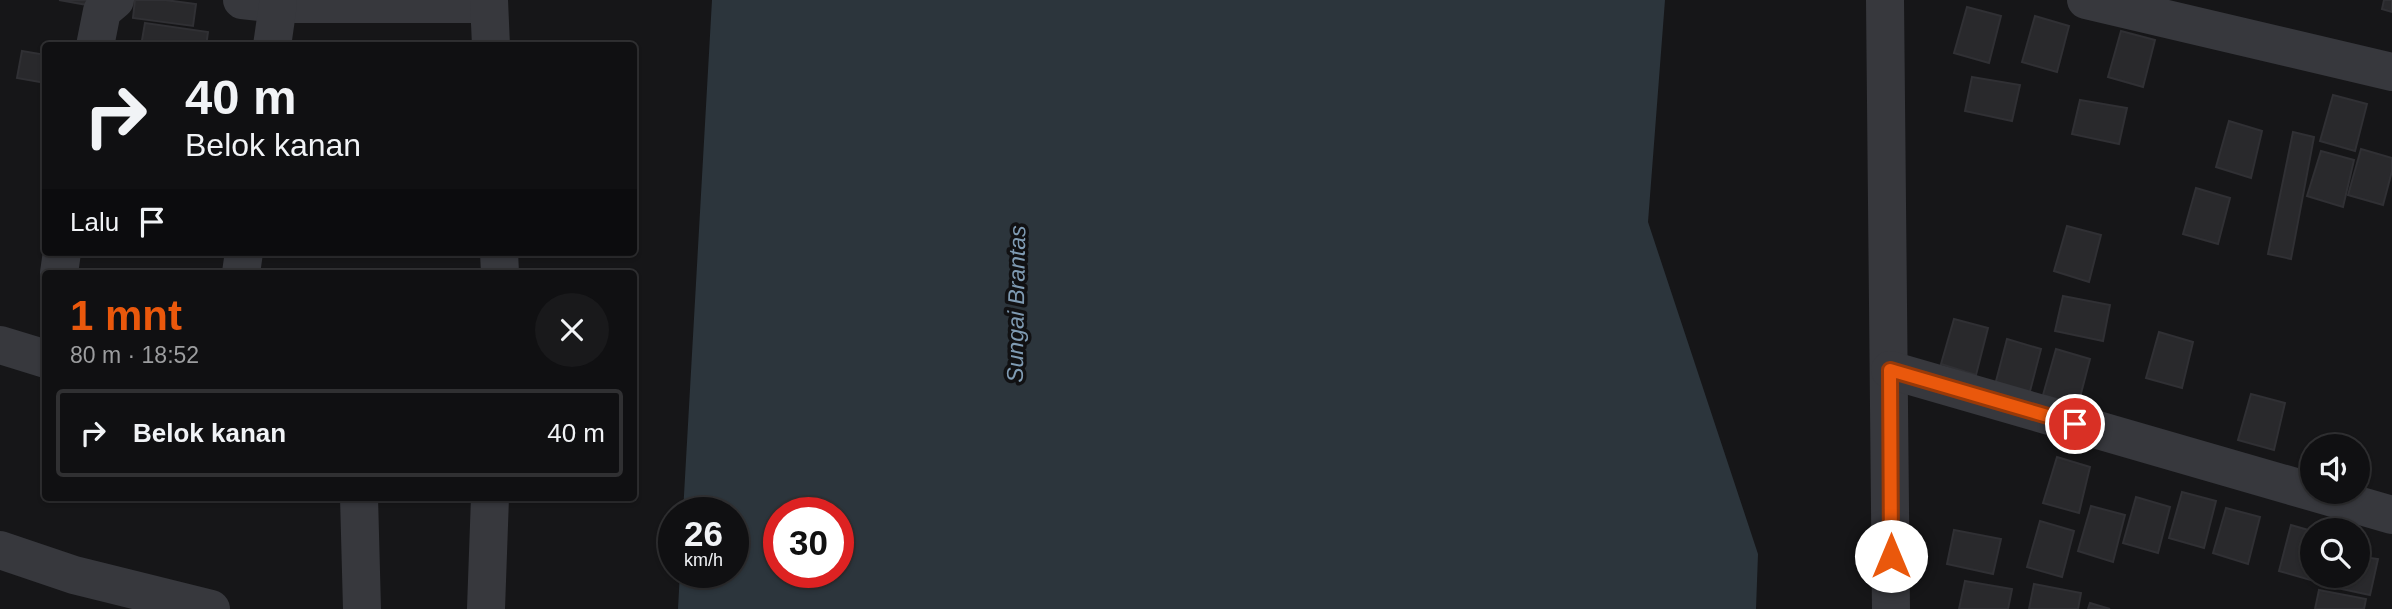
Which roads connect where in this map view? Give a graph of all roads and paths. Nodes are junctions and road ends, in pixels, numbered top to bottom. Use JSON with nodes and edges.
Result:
{"nodes":[{"id":1,"x":116,"y":0,"type":"edge"},
{"id":2,"x":1885,"y":0,"type":"edge"},
{"id":3,"x":2086,"y":0,"type":"edge"},
{"id":4,"x":260,"y":2,"type":"edge"},
{"id":5,"x":368,"y":2,"type":"edge"},
{"id":6,"x":489,"y":2,"type":"edge"},
{"id":7,"x":97,"y":42,"type":"edge"},
{"id":8,"x":271,"y":42,"type":"edge"},
{"id":9,"x":491,"y":42,"type":"edge"},
{"id":10,"x":2392,"y":72,"type":"edge"},
{"id":11,"x":0,"y":345,"type":"edge"},
{"id":12,"x":42,"y":357,"type":"edge"},
{"id":13,"x":1890,"y":370,"type":"junction"},
{"id":14,"x":359,"y":501,"type":"edge"},
{"id":15,"x":490,"y":501,"type":"edge"},
{"id":16,"x":2392,"y":515,"type":"edge"},
{"id":17,"x":0,"y":550,"type":"edge"},
{"id":18,"x":211,"y":609,"type":"edge"},
{"id":19,"x":362,"y":609,"type":"edge"},
{"id":20,"x":486,"y":609,"type":"edge"},
{"id":21,"x":1891,"y":609,"type":"edge"}],
"edges":[{"from":1,"to":7,"type":"street"},
{"from":2,"to":13,"type":"street"},
{"from":3,"to":10,"type":"street"},
{"from":4,"to":5,"type":"street"},
{"from":4,"to":8,"type":"street"},
{"from":5,"to":6,"type":"street"},
{"from":6,"to":9,"type":"street"},
{"from":11,"to":12,"type":"street"},
{"from":13,"to":16,"type":"street"},
{"from":13,"to":21,"type":"street"},
{"from":14,"to":19,"type":"street"},
{"from":15,"to":20,"type":"street"},
{"from":17,"to":18,"type":"street"}]}
